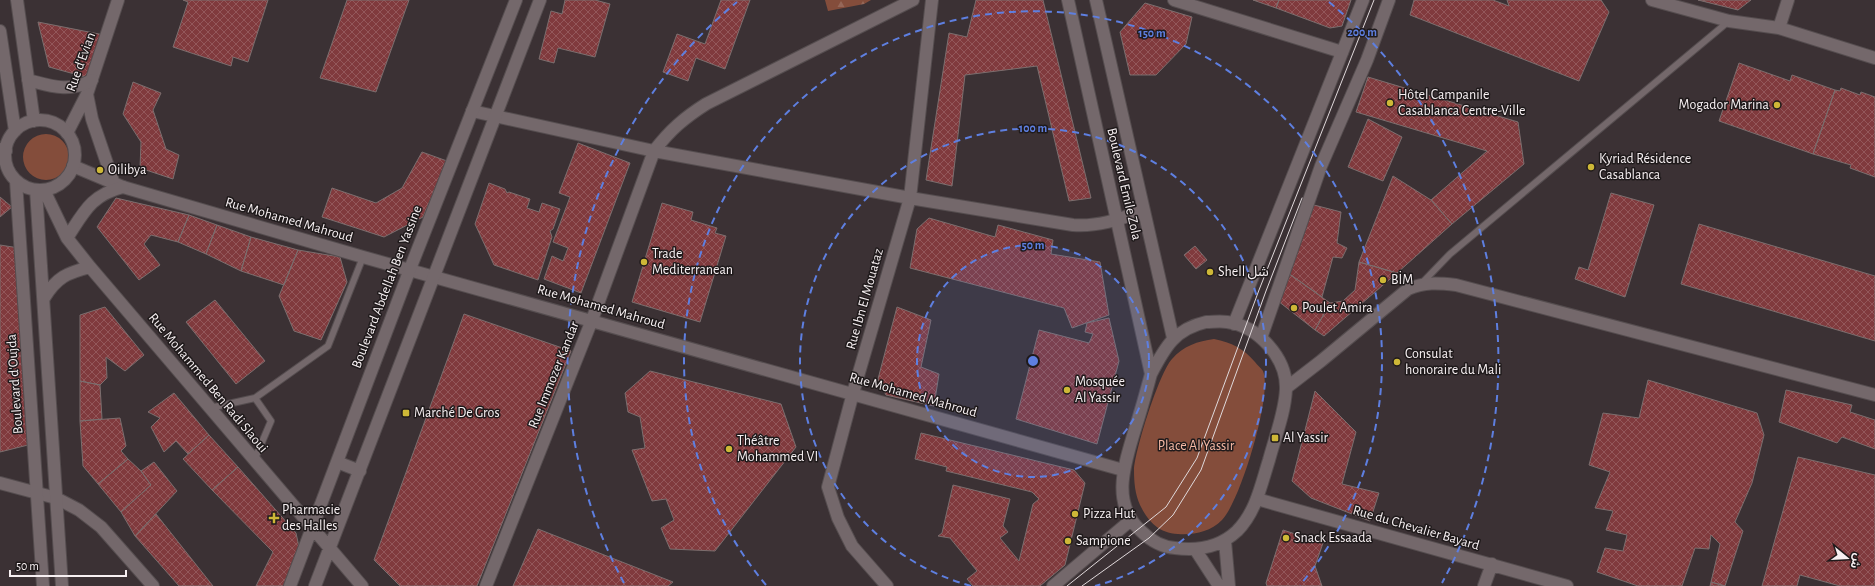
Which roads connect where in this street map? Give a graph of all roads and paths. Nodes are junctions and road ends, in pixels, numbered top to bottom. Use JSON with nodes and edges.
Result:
{"nodes":[{"id":1,"x":17,"y":0,"type":"edge"},
{"id":2,"x":118,"y":0,"type":"edge"},
{"id":3,"x":516,"y":0,"type":"edge"},
{"id":4,"x":540,"y":0,"type":"edge"},
{"id":5,"x":912,"y":0,"type":"edge"},
{"id":6,"x":932,"y":0,"type":"edge"},
{"id":7,"x":1068,"y":0,"type":"edge"},
{"id":8,"x":1096,"y":0,"type":"edge"},
{"id":9,"x":1174,"y":0,"type":"edge"},
{"id":10,"x":1363,"y":0,"type":"edge"},
{"id":11,"x":1389,"y":0,"type":"edge"},
{"id":12,"x":1652,"y":0,"type":"edge"},
{"id":13,"x":1788,"y":0,"type":"edge"},
{"id":14,"x":1729,"y":21,"type":"junction"},
{"id":15,"x":1779,"y":28,"type":"junction"},
{"id":16,"x":0,"y":31,"type":"edge"},
{"id":17,"x":1342,"y":52,"type":"junction"},
{"id":18,"x":1875,"y":58,"type":"edge"},
{"id":19,"x":28,"y":80,"type":"junction"},
{"id":20,"x":92,"y":80,"type":"junction"},
{"id":21,"x":4,"y":86,"type":"edge"},
{"id":22,"x":86,"y":94,"type":"junction"},
{"id":23,"x":472,"y":111,"type":"junction"},
{"id":24,"x":494,"y":117,"type":"junction"},
{"id":25,"x":34,"y":121,"type":"junction"},
{"id":26,"x":15,"y":132,"type":"junction"},
{"id":27,"x":67,"y":133,"type":"junction"},
{"id":28,"x":3,"y":150,"type":"edge"},
{"id":29,"x":654,"y":151,"type":"junction"},
{"id":30,"x":73,"y":166,"type":"junction"},
{"id":31,"x":16,"y":181,"type":"junction"},
{"id":32,"x":118,"y":186,"type":"junction"},
{"id":33,"x":40,"y":190,"type":"junction"},
{"id":34,"x":910,"y":198,"type":"junction"},
{"id":35,"x":1143,"y":211,"type":"junction"},
{"id":36,"x":1117,"y":220,"type":"junction"},
{"id":37,"x":67,"y":238,"type":"junction"},
{"id":38,"x":363,"y":256,"type":"junction"},
{"id":39,"x":90,"y":267,"type":"junction"},
{"id":40,"x":410,"y":270,"type":"junction"},
{"id":41,"x":435,"y":276,"type":"junction"},
{"id":42,"x":1422,"y":284,"type":"junction"},
{"id":43,"x":44,"y":298,"type":"junction"},
{"id":44,"x":26,"y":319,"type":"junction"},
{"id":45,"x":46,"y":319,"type":"junction"},
{"id":46,"x":592,"y":320,"type":"junction"},
{"id":47,"x":1234,"y":324,"type":"junction"},
{"id":48,"x":1173,"y":338,"type":"junction"},
{"id":49,"x":1261,"y":338,"type":"junction"},
{"id":50,"x":1151,"y":374,"type":"junction"},
{"id":51,"x":1286,"y":388,"type":"junction"},
{"id":52,"x":853,"y":393,"type":"junction"},
{"id":53,"x":1875,"y":395,"type":"edge"},
{"id":54,"x":255,"y":398,"type":"junction"},
{"id":55,"x":210,"y":408,"type":"junction"},
{"id":56,"x":254,"y":460,"type":"junction"},
{"id":57,"x":337,"y":462,"type":"junction"},
{"id":58,"x":1123,"y":470,"type":"junction"},
{"id":59,"x":360,"y":471,"type":"junction"},
{"id":60,"x":0,"y":483,"type":"edge"},
{"id":61,"x":38,"y":494,"type":"junction"},
{"id":62,"x":56,"y":498,"type":"junction"},
{"id":63,"x":1257,"y":499,"type":"junction"},
{"id":64,"x":1132,"y":520,"type":"junction"},
{"id":65,"x":312,"y":529,"type":"junction"},
{"id":66,"x":1225,"y":541,"type":"junction"},
{"id":67,"x":1195,"y":549,"type":"junction"},
{"id":68,"x":330,"y":550,"type":"junction"},
{"id":69,"x":1492,"y":564,"type":"junction"},
{"id":70,"x":43,"y":586,"type":"edge"},
{"id":71,"x":62,"y":586,"type":"edge"},
{"id":72,"x":153,"y":586,"type":"edge"},
{"id":73,"x":290,"y":586,"type":"edge"},
{"id":74,"x":315,"y":586,"type":"edge"},
{"id":75,"x":362,"y":586,"type":"edge"},
{"id":76,"x":486,"y":586,"type":"edge"},
{"id":77,"x":887,"y":586,"type":"edge"},
{"id":78,"x":1053,"y":586,"type":"edge"},
{"id":79,"x":1219,"y":586,"type":"edge"},
{"id":80,"x":1229,"y":586,"type":"edge"},
{"id":81,"x":1484,"y":586,"type":"edge"},
{"id":82,"x":1567,"y":586,"type":"edge"}],
"edges":[{"from":1,"to":19,"type":"street"},
{"from":2,"to":20,"type":"street","name":"Rue d'Evian"},
{"from":3,"to":23,"type":"street","name":"Boulevard Abdellah Ben Yassine"},
{"from":4,"to":24,"type":"street"},
{"from":5,"to":29,"type":"street","name":"Rue Immozer Kandar"},
{"from":6,"to":34,"type":"street","name":"Rue Ibn El Mouataz"},
{"from":7,"to":36,"type":"street","name":"Boulevard Emile Zola"},
{"from":8,"to":35,"type":"street","name":"Boulevard Emile Zola"},
{"from":9,"to":17,"type":"street"},
{"from":10,"to":17,"type":"street"},
{"from":11,"to":49,"type":"street"},
{"from":12,"to":14,"type":"street"},
{"from":13,"to":15,"type":"street"},
{"from":14,"to":15,"type":"street"},
{"from":14,"to":42,"type":"lane"},
{"from":15,"to":18,"type":"street"},
{"from":16,"to":21,"type":"street"},
{"from":17,"to":47,"type":"street"},
{"from":19,"to":20,"type":"street"},
{"from":19,"to":25,"type":"street"},
{"from":20,"to":22,"type":"street","name":"Rue d'Evian"},
{"from":21,"to":26,"type":"street"},
{"from":22,"to":27,"type":"street","name":"Rue d'Evian"},
{"from":22,"to":32,"type":"street"},
{"from":23,"to":24,"type":"street"},
{"from":23,"to":40,"type":"street","name":"Boulevard Abdellah Ben Yassine"},
{"from":24,"to":29,"type":"street"},
{"from":24,"to":41,"type":"street"},
{"from":25,"to":26,"type":"street"},
{"from":25,"to":27,"type":"street"},
{"from":26,"to":28,"type":"street"},
{"from":27,"to":30,"type":"street"},
{"from":28,"to":31,"type":"street"},
{"from":29,"to":34,"type":"street"},
{"from":29,"to":46,"type":"street","name":"Rue Immozer Kandar"},
{"from":30,"to":32,"type":"street","name":"Rue Mohamed Mahroud"},
{"from":30,"to":33,"type":"street"},
{"from":31,"to":33,"type":"street"},
{"from":31,"to":44,"type":"street","name":"Boulevard d'Oujda"},
{"from":32,"to":37,"type":"street"},
{"from":32,"to":38,"type":"street","name":"Rue Mohamed Mahroud"},
{"from":33,"to":37,"type":"street","name":"Rue Mohammed Ben Radi Slaoui"},
{"from":33,"to":43,"type":"street"},
{"from":34,"to":36,"type":"street"},
{"from":34,"to":52,"type":"street","name":"Rue Ibn El Mouataz"},
{"from":35,"to":36,"type":"street"},
{"from":35,"to":48,"type":"street","name":"Boulevard Emile Zola"},
{"from":36,"to":50,"type":"street","name":"Boulevard Emile Zola"},
{"from":37,"to":39,"type":"street","name":"Rue Mohammed Ben Radi Slaoui"},
{"from":38,"to":40,"type":"street","name":"Rue Mohamed Mahroud"},
{"from":38,"to":54,"type":"lane"},
{"from":39,"to":43,"type":"street"},
{"from":39,"to":55,"type":"street","name":"Rue Mohammed Ben Radi Slaoui"},
{"from":40,"to":41,"type":"street","name":"Rue Mohamed Mahroud"},
{"from":40,"to":57,"type":"street","name":"Boulevard Abdellah Ben Yassine"},
{"from":41,"to":46,"type":"street","name":"Rue Mohamed Mahroud"},
{"from":41,"to":59,"type":"street"},
{"from":42,"to":51,"type":"street"},
{"from":42,"to":53,"type":"street"},
{"from":43,"to":45,"type":"street"},
{"from":44,"to":45,"type":"street"},
{"from":44,"to":61,"type":"street","name":"Boulevard d'Oujda"},
{"from":45,"to":62,"type":"street"},
{"from":46,"to":52,"type":"street","name":"Rue Mohamed Mahroud"},
{"from":46,"to":76,"type":"street","name":"Rue Immozer Kandar"},
{"from":47,"to":48,"type":"street"},
{"from":47,"to":49,"type":"street"},
{"from":48,"to":50,"type":"street"},
{"from":49,"to":51,"type":"street"},
{"from":50,"to":58,"type":"street"},
{"from":51,"to":63,"type":"street"},
{"from":52,"to":58,"type":"street","name":"Rue Mohamed Mahroud"},
{"from":52,"to":77,"type":"street","name":"Rue Ibn El Mouataz"},
{"from":54,"to":55,"type":"lane"},
{"from":54,"to":56,"type":"lane"},
{"from":55,"to":56,"type":"street","name":"Rue Mohammed Ben Radi Slaoui"},
{"from":56,"to":65,"type":"street","name":"Rue Mohammed Ben Radi Slaoui"},
{"from":57,"to":59,"type":"street"},
{"from":57,"to":65,"type":"street","name":"Boulevard Abdellah Ben Yassine"},
{"from":58,"to":64,"type":"street"},
{"from":59,"to":68,"type":"street"},
{"from":60,"to":61,"type":"street"},
{"from":61,"to":62,"type":"street"},
{"from":61,"to":70,"type":"street","name":"Boulevard d'Oujda"},
{"from":62,"to":71,"type":"street"},
{"from":62,"to":72,"type":"street"},
{"from":63,"to":66,"type":"street"},
{"from":63,"to":69,"type":"street","name":"Rue du Chevalier Bayard"},
{"from":64,"to":67,"type":"street"},
{"from":64,"to":78,"type":"street"},
{"from":65,"to":68,"type":"street","name":"Rue Mohammed Ben Radi Slaoui"},
{"from":65,"to":73,"type":"street","name":"Boulevard Abdellah Ben Yassine"},
{"from":66,"to":67,"type":"street"},
{"from":66,"to":80,"type":"street"},
{"from":67,"to":79,"type":"street"},
{"from":68,"to":74,"type":"street"},
{"from":68,"to":75,"type":"street","name":"Rue Mohammed Ben Radi Slaoui"},
{"from":69,"to":81,"type":"street"},
{"from":69,"to":82,"type":"street","name":"Rue du Chevalier Bayard"}]}
